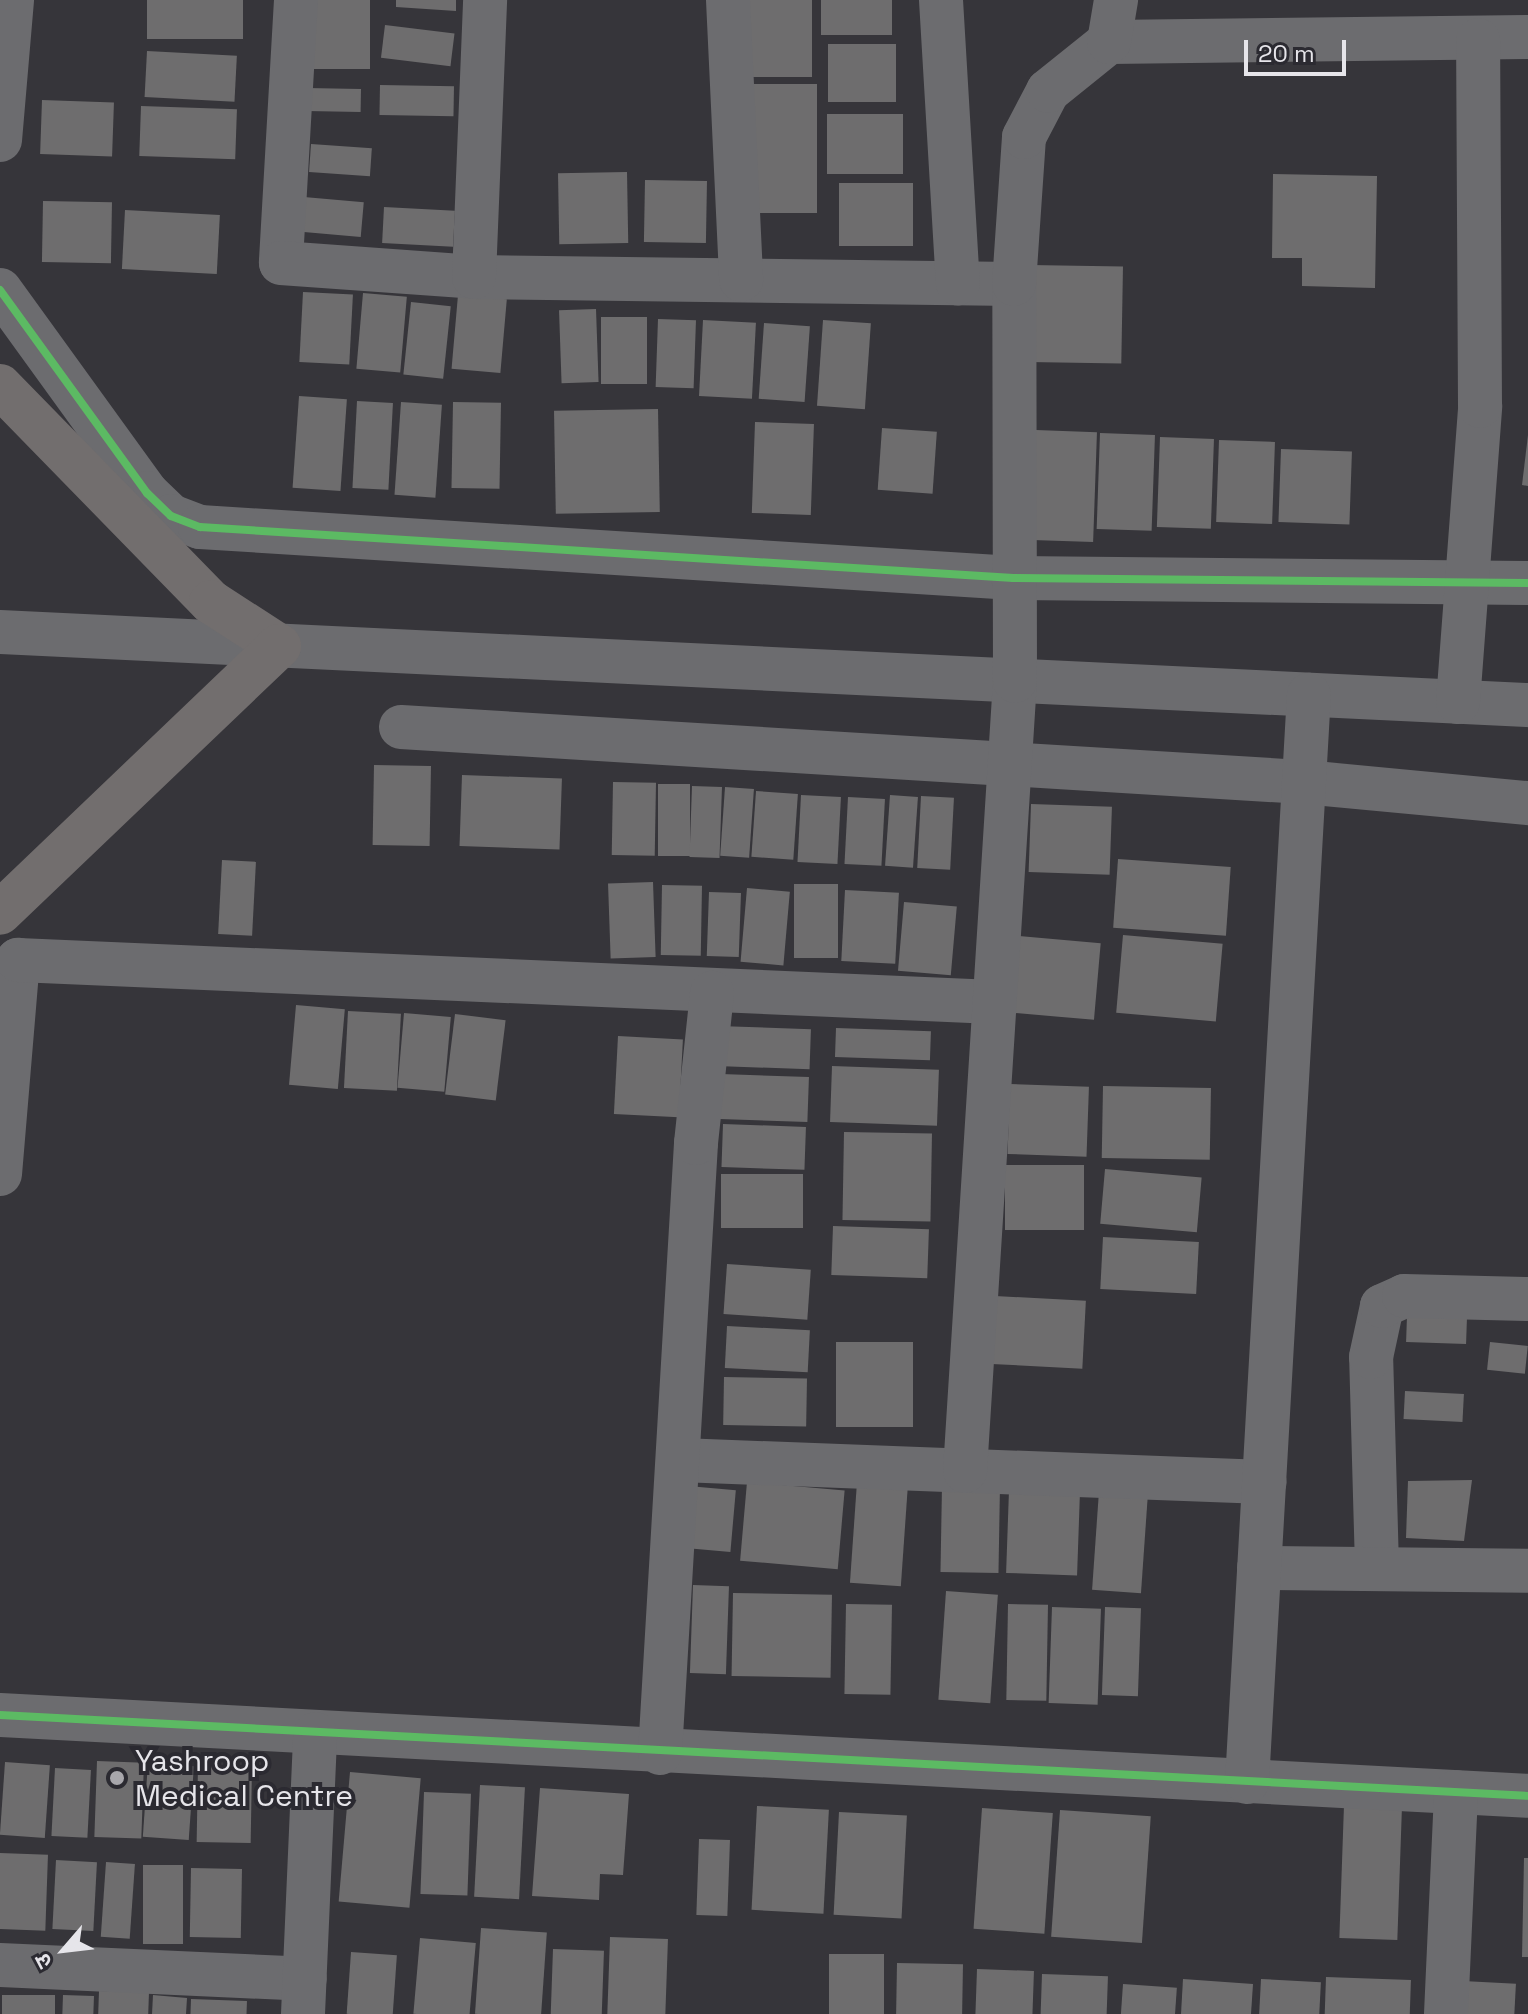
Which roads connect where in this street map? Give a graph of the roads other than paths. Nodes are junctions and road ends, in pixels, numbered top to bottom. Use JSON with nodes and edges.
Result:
{"nodes":[{"id":1,"x":12,"y":0,"type":"edge"},
{"id":2,"x":296,"y":0,"type":"edge"},
{"id":3,"x":485,"y":0,"type":"edge"},
{"id":4,"x":728,"y":0,"type":"edge"},
{"id":5,"x":941,"y":0,"type":"edge"},
{"id":6,"x":1116,"y":0,"type":"edge"},
{"id":7,"x":1528,"y":37,"type":"edge"},
{"id":8,"x":1478,"y":40,"type":"junction"},
{"id":9,"x":1109,"y":42,"type":"junction"},
{"id":10,"x":0,"y":140,"type":"edge"},
{"id":11,"x":474,"y":277,"type":"junction"},
{"id":12,"x":741,"y":280,"type":"junction"},
{"id":13,"x":958,"y":283,"type":"junction"},
{"id":14,"x":1014,"y":284,"type":"junction"},
{"id":15,"x":0,"y":290,"type":"edge"},
{"id":16,"x":0,"y":386,"type":"edge"},
{"id":17,"x":1013,"y":578,"type":"junction"},
{"id":18,"x":1469,"y":581,"type":"junction"},
{"id":19,"x":1528,"y":583,"type":"edge"},
{"id":20,"x":0,"y":632,"type":"edge"},
{"id":21,"x":279,"y":646,"type":"junction"},
{"id":22,"x":1015,"y":681,"type":"junction"},
{"id":23,"x":1309,"y":695,"type":"junction"},
{"id":24,"x":1458,"y":702,"type":"junction"},
{"id":25,"x":1528,"y":705,"type":"edge"},
{"id":26,"x":401,"y":727,"type":"dead end"},
{"id":27,"x":1008,"y":762,"type":"junction"},
{"id":28,"x":1304,"y":782,"type":"junction"},
{"id":29,"x":1528,"y":803,"type":"edge"},
{"id":30,"x":0,"y":913,"type":"edge"},
{"id":31,"x":712,"y":993,"type":"junction"},
{"id":32,"x":994,"y":1002,"type":"junction"},
{"id":33,"x":0,"y":1174,"type":"edge"},
{"id":34,"x":1528,"y":1299,"type":"edge"},
{"id":35,"x":680,"y":1460,"type":"junction"},
{"id":36,"x":965,"y":1471,"type":"junction"},
{"id":37,"x":1265,"y":1482,"type":"junction"},
{"id":38,"x":1377,"y":1567,"type":"junction"},
{"id":39,"x":1259,"y":1568,"type":"junction"},
{"id":40,"x":1528,"y":1571,"type":"edge"},
{"id":41,"x":0,"y":1715,"type":"edge"},
{"id":42,"x":315,"y":1734,"type":"junction"},
{"id":43,"x":660,"y":1753,"type":"junction"},
{"id":44,"x":1247,"y":1782,"type":"junction"},
{"id":45,"x":1456,"y":1792,"type":"junction"},
{"id":46,"x":1528,"y":1796,"type":"edge"},
{"id":47,"x":0,"y":1965,"type":"edge"},
{"id":48,"x":304,"y":1996,"type":"edge"},
{"id":49,"x":1446,"y":2014,"type":"edge"}],
"edges":[{"from":1,"to":10,"type":"street"},
{"from":2,"to":11,"type":"street"},
{"from":3,"to":11,"type":"street"},
{"from":4,"to":12,"type":"street"},
{"from":5,"to":13,"type":"street"},
{"from":6,"to":9,"type":"street"},
{"from":7,"to":8,"type":"street"},
{"from":8,"to":9,"type":"street"},
{"from":8,"to":18,"type":"street"},
{"from":9,"to":14,"type":"street"},
{"from":11,"to":12,"type":"street"},
{"from":12,"to":13,"type":"street"},
{"from":13,"to":14,"type":"street"},
{"from":14,"to":17,"type":"street"},
{"from":15,"to":17,"type":"street"},
{"from":16,"to":21,"type":"main road"},
{"from":17,"to":18,"type":"street"},
{"from":17,"to":22,"type":"street"},
{"from":18,"to":19,"type":"street"},
{"from":18,"to":24,"type":"street"},
{"from":20,"to":21,"type":"street"},
{"from":21,"to":22,"type":"street"},
{"from":21,"to":30,"type":"main road"},
{"from":22,"to":23,"type":"street"},
{"from":22,"to":27,"type":"street"},
{"from":23,"to":24,"type":"street"},
{"from":23,"to":28,"type":"street"},
{"from":24,"to":25,"type":"street"},
{"from":26,"to":27,"type":"street"},
{"from":27,"to":28,"type":"street"},
{"from":27,"to":32,"type":"street"},
{"from":28,"to":29,"type":"street"},
{"from":28,"to":37,"type":"street"},
{"from":31,"to":32,"type":"street"},
{"from":31,"to":33,"type":"street"},
{"from":31,"to":35,"type":"street"},
{"from":32,"to":36,"type":"street"},
{"from":34,"to":38,"type":"street"},
{"from":35,"to":36,"type":"street"},
{"from":35,"to":43,"type":"street"},
{"from":36,"to":37,"type":"street"},
{"from":37,"to":39,"type":"street"},
{"from":38,"to":39,"type":"street"},
{"from":38,"to":40,"type":"street"},
{"from":39,"to":44,"type":"street"},
{"from":41,"to":42,"type":"street"},
{"from":42,"to":43,"type":"street"},
{"from":42,"to":48,"type":"street"},
{"from":43,"to":44,"type":"street"},
{"from":44,"to":45,"type":"street"},
{"from":45,"to":46,"type":"street"},
{"from":45,"to":49,"type":"street"},
{"from":47,"to":48,"type":"street"}]}
